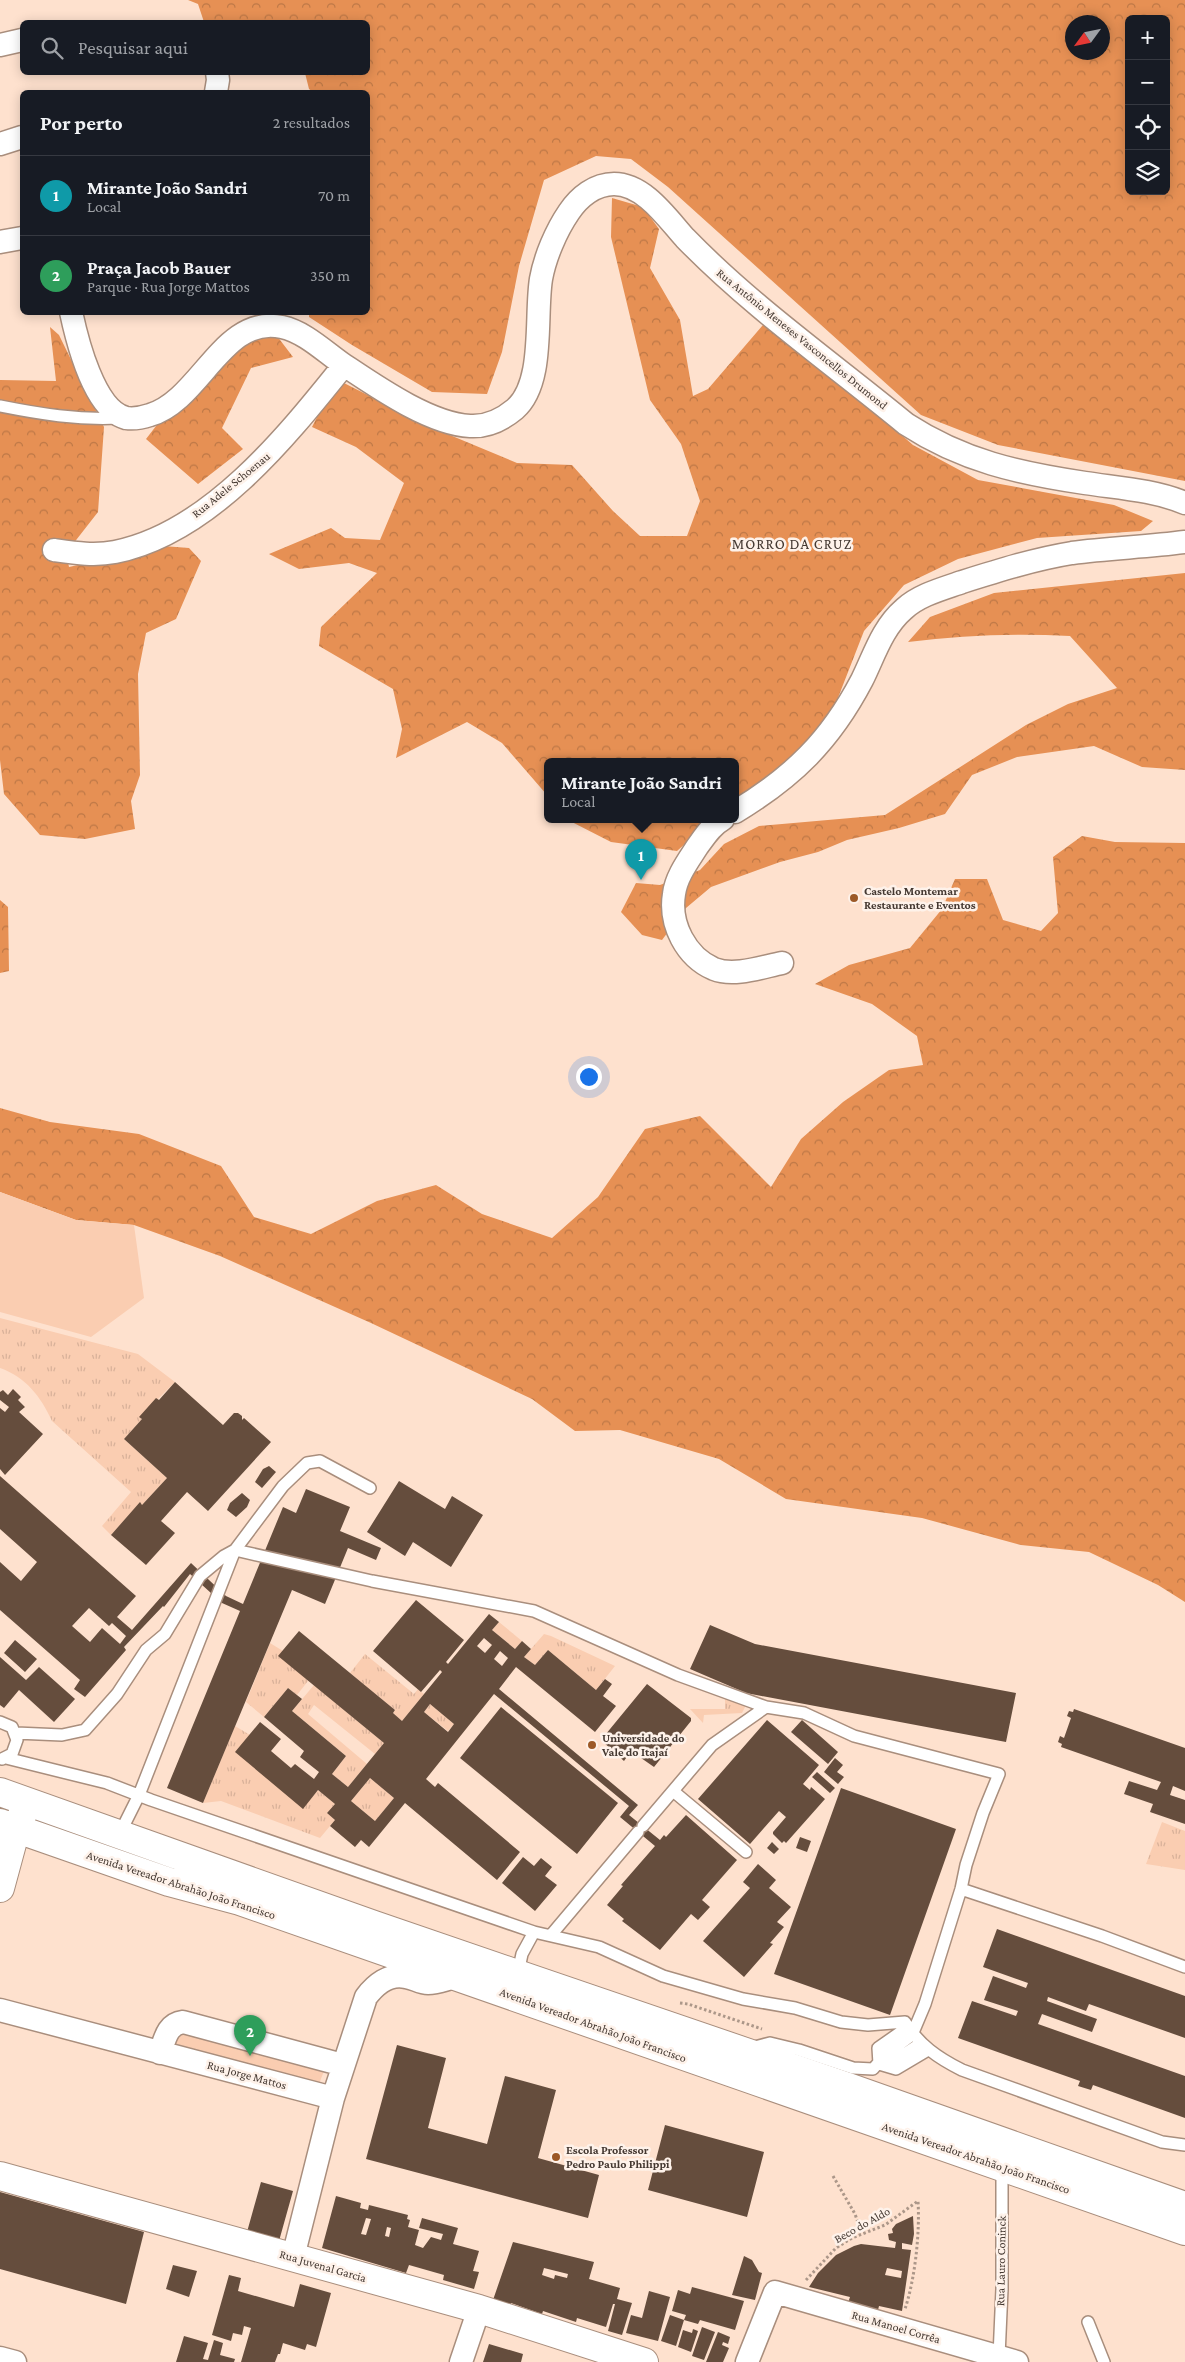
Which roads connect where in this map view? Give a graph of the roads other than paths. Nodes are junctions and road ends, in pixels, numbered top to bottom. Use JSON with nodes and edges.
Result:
{"nodes":[{"id":1,"x":20,"y":40,"type":"edge"},
{"id":2,"x":0,"y":45,"type":"edge"},
{"id":3,"x":217,"y":75,"type":"edge"},
{"id":4,"x":216,"y":90,"type":"edge"},
{"id":5,"x":20,"y":138,"type":"edge"},
{"id":6,"x":0,"y":144,"type":"edge"},
{"id":7,"x":20,"y":238,"type":"edge"},
{"id":8,"x":0,"y":242,"type":"edge"},
{"id":9,"x":72,"y":315,"type":"edge"},
{"id":10,"x":344,"y":365,"type":"junction"},
{"id":11,"x":0,"y":406,"type":"edge"},
{"id":12,"x":125,"y":418,"type":"junction"},
{"id":13,"x":1185,"y":503,"type":"edge"},
{"id":14,"x":1185,"y":542,"type":"edge"},
{"id":15,"x":54,"y":550,"type":"dead end"},
{"id":16,"x":739,"y":810,"type":"edge"},
{"id":17,"x":718,"y":823,"type":"edge"},
{"id":18,"x":782,"y":963,"type":"dead end"},
{"id":19,"x":370,"y":1488,"type":"dead end"},
{"id":20,"x":235,"y":1550,"type":"junction"},
{"id":21,"x":766,"y":1707,"type":"junction"},
{"id":22,"x":0,"y":1722,"type":"edge"},
{"id":23,"x":16,"y":1733,"type":"junction"},
{"id":24,"x":3,"y":1758,"type":"edge"},
{"id":25,"x":673,"y":1791,"type":"junction"},
{"id":26,"x":0,"y":1792,"type":"edge"},
{"id":27,"x":139,"y":1795,"type":"junction"},
{"id":28,"x":39,"y":1807,"type":"junction"},
{"id":29,"x":8,"y":1826,"type":"edge"},
{"id":30,"x":120,"y":1833,"type":"junction"},
{"id":31,"x":746,"y":1852,"type":"dead end"},
{"id":32,"x":0,"y":1888,"type":"edge"},
{"id":33,"x":961,"y":1889,"type":"junction"},
{"id":34,"x":534,"y":1932,"type":"junction"},
{"id":35,"x":551,"y":1935,"type":"junction"},
{"id":36,"x":1185,"y":1967,"type":"edge"},
{"id":37,"x":518,"y":1973,"type":"junction"},
{"id":38,"x":455,"y":1977,"type":"junction"},
{"id":39,"x":0,"y":2010,"type":"edge"},
{"id":40,"x":910,"y":2031,"type":"junction"},
{"id":41,"x":925,"y":2046,"type":"junction"},
{"id":42,"x":740,"y":2052,"type":"junction"},
{"id":43,"x":160,"y":2053,"type":"junction"},
{"id":44,"x":342,"y":2064,"type":"junction"},
{"id":45,"x":879,"y":2064,"type":"junction"},
{"id":46,"x":333,"y":2098,"type":"junction"},
{"id":47,"x":1185,"y":2145,"type":"edge"},
{"id":48,"x":1002,"y":2166,"type":"junction"},
{"id":49,"x":0,"y":2176,"type":"edge"},
{"id":50,"x":1185,"y":2206,"type":"edge"},
{"id":51,"x":1185,"y":2231,"type":"edge"},
{"id":52,"x":293,"y":2257,"type":"junction"},
{"id":53,"x":479,"y":2309,"type":"junction"},
{"id":54,"x":1088,"y":2322,"type":"dead end"},
{"id":55,"x":0,"y":2358,"type":"edge"},
{"id":56,"x":1008,"y":2359,"type":"edge"},
{"id":57,"x":15,"y":2362,"type":"edge"},
{"id":58,"x":461,"y":2362,"type":"edge"},
{"id":59,"x":644,"y":2362,"type":"edge"},
{"id":60,"x":747,"y":2362,"type":"edge"},
{"id":61,"x":1104,"y":2362,"type":"edge"}],
"edges":[{"from":1,"to":2,"type":"street"},
{"from":3,"to":4,"type":"street"},
{"from":5,"to":6,"type":"street"},
{"from":7,"to":8,"type":"street"},
{"from":9,"to":12,"type":"street"},
{"from":10,"to":12,"type":"street","name":"Rua Antônio Meneses Vasconcellos Drumond"},
{"from":10,"to":13,"type":"street","name":"Rua Antônio Meneses Vasconcellos Drumond"},
{"from":10,"to":15,"type":"street","name":"Rua Adele Schoenau"},
{"from":11,"to":12,"type":"lane"},
{"from":14,"to":16,"type":"street"},
{"from":17,"to":18,"type":"street"},
{"from":19,"to":20,"type":"lane"},
{"from":20,"to":21,"type":"lane"},
{"from":20,"to":23,"type":"lane"},
{"from":20,"to":27,"type":"lane"},
{"from":21,"to":25,"type":"lane"},
{"from":21,"to":33,"type":"lane"},
{"from":22,"to":23,"type":"lane"},
{"from":23,"to":24,"type":"lane"},
{"from":24,"to":27,"type":"lane"},
{"from":25,"to":31,"type":"lane"},
{"from":25,"to":35,"type":"lane"},
{"from":26,"to":28,"type":"main road"},
{"from":27,"to":30,"type":"lane"},
{"from":27,"to":34,"type":"lane"},
{"from":28,"to":29,"type":"main road"},
{"from":28,"to":30,"type":"main road","name":"Avenida Vereador Abrahão João Francisco"},
{"from":29,"to":32,"type":"main road"},
{"from":29,"to":38,"type":"main road","name":"Avenida Vereador Abrahão João Francisco"},
{"from":30,"to":37,"type":"main road","name":"Avenida Vereador Abrahão João Francisco"},
{"from":33,"to":36,"type":"lane"},
{"from":33,"to":40,"type":"lane"},
{"from":34,"to":35,"type":"lane"},
{"from":34,"to":37,"type":"lane"},
{"from":35,"to":40,"type":"lane"},
{"from":37,"to":42,"type":"main road","name":"Avenida Vereador Abrahão João Francisco"},
{"from":38,"to":44,"type":"street"},
{"from":38,"to":48,"type":"main road","name":"Avenida Vereador Abrahão João Francisco"},
{"from":39,"to":43,"type":"street","name":"Rua Jorge Mattos"},
{"from":40,"to":41,"type":"lane"},
{"from":40,"to":45,"type":"lane"},
{"from":41,"to":45,"type":"lane"},
{"from":41,"to":47,"type":"lane"},
{"from":42,"to":45,"type":"lane"},
{"from":42,"to":50,"type":"main road","name":"Avenida Vereador Abrahão João Francisco"},
{"from":43,"to":44,"type":"street"},
{"from":43,"to":46,"type":"street","name":"Rua Jorge Mattos"},
{"from":44,"to":46,"type":"street"},
{"from":46,"to":52,"type":"street"},
{"from":48,"to":51,"type":"main road","name":"Avenida Vereador Abrahão João Francisco"},
{"from":48,"to":56,"type":"lane","name":"Rua Lauro Coninck"},
{"from":49,"to":52,"type":"main road","name":"Rua Juvenal Garcia"},
{"from":52,"to":53,"type":"main road","name":"Rua Juvenal Garcia"},
{"from":53,"to":58,"type":"street"},
{"from":53,"to":59,"type":"main road","name":"Rua Juvenal Garcia"},
{"from":54,"to":61,"type":"lane"},
{"from":55,"to":57,"type":"street"},
{"from":56,"to":60,"type":"street","name":"Rua Manoel Corrêa"}]}
